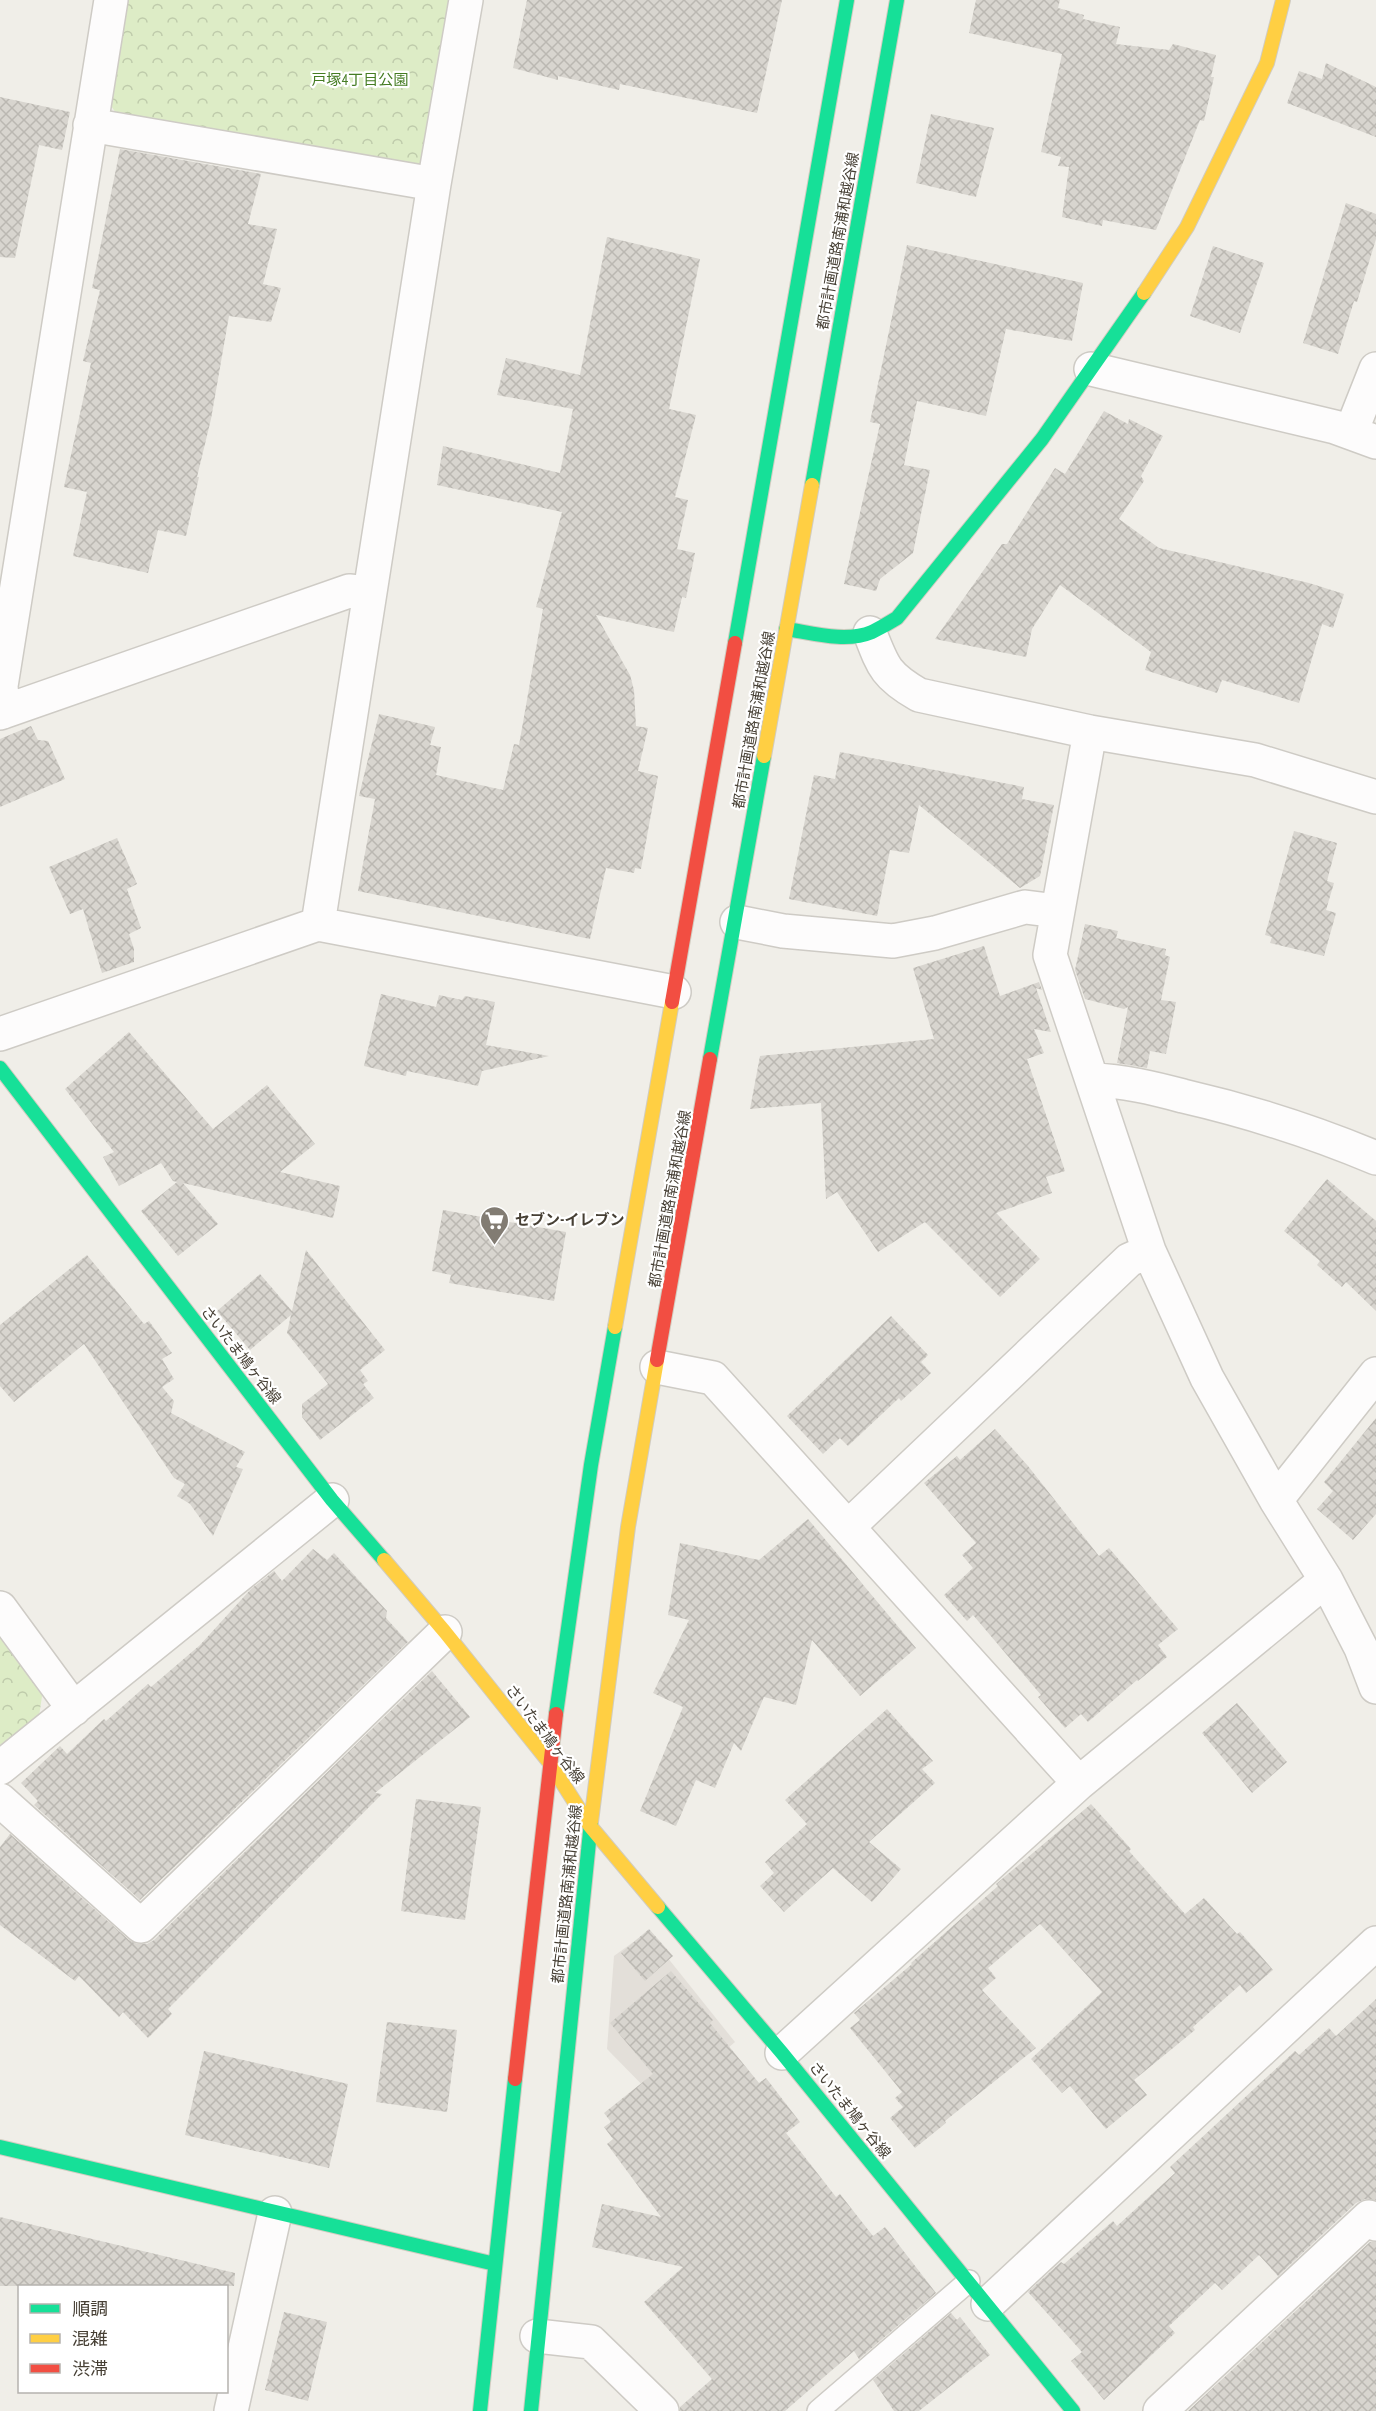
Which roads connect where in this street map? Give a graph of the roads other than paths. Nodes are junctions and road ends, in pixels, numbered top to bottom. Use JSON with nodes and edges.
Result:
{"nodes":[{"id":1,"x":111,"y":0,"type":"edge"},
{"id":2,"x":466,"y":0,"type":"edge"},
{"id":3,"x":847,"y":0,"type":"edge"},
{"id":4,"x":897,"y":0,"type":"edge"},
{"id":5,"x":1283,"y":0,"type":"edge"},
{"id":6,"x":90,"y":125,"type":"junction"},
{"id":7,"x":434,"y":184,"type":"junction"},
{"id":8,"x":1091,"y":369,"type":"junction"},
{"id":9,"x":1376,"y":369,"type":"edge"},
{"id":10,"x":1364,"y":437,"type":"edge"},
{"id":11,"x":369,"y":593,"type":"junction"},
{"id":12,"x":786,"y":629,"type":"junction"},
{"id":13,"x":870,"y":633,"type":"junction"},
{"id":14,"x":2,"y":712,"type":"edge"},
{"id":15,"x":1090,"y":732,"type":"junction"},
{"id":16,"x":1376,"y":797,"type":"edge"},
{"id":17,"x":1057,"y":911,"type":"junction"},
{"id":18,"x":737,"y":922,"type":"junction"},
{"id":19,"x":318,"y":924,"type":"junction"},
{"id":20,"x":674,"y":992,"type":"junction"},
{"id":21,"x":0,"y":1034,"type":"edge"},
{"id":22,"x":0,"y":1068,"type":"edge"},
{"id":23,"x":1092,"y":1080,"type":"junction"},
{"id":24,"x":1376,"y":1158,"type":"edge"},
{"id":25,"x":1149,"y":1251,"type":"junction"},
{"id":26,"x":657,"y":1367,"type":"junction"},
{"id":27,"x":1376,"y":1374,"type":"edge"},
{"id":28,"x":332,"y":1500,"type":"junction"},
{"id":29,"x":1276,"y":1500,"type":"junction"},
{"id":30,"x":848,"y":1527,"type":"junction"},
{"id":31,"x":1326,"y":1580,"type":"junction"},
{"id":32,"x":0,"y":1608,"type":"edge"},
{"id":33,"x":445,"y":1632,"type":"junction"},
{"id":34,"x":1376,"y":1688,"type":"edge"},
{"id":35,"x":74,"y":1709,"type":"junction"},
{"id":36,"x":549,"y":1762,"type":"junction"},
{"id":37,"x":0,"y":1768,"type":"edge"},
{"id":38,"x":1079,"y":1783,"type":"junction"},
{"id":39,"x":0,"y":1800,"type":"edge"},
{"id":40,"x":590,"y":1826,"type":"junction"},
{"id":41,"x":1376,"y":1943,"type":"edge"},
{"id":42,"x":782,"y":2053,"type":"junction"},
{"id":43,"x":0,"y":2147,"type":"edge"},
{"id":44,"x":275,"y":2213,"type":"junction"},
{"id":45,"x":1376,"y":2224,"type":"edge"},
{"id":46,"x":495,"y":2264,"type":"junction"},
{"id":47,"x":979,"y":2293,"type":"junction"},
{"id":48,"x":537,"y":2336,"type":"junction"},
{"id":49,"x":231,"y":2411,"type":"edge"},
{"id":50,"x":480,"y":2411,"type":"edge"},
{"id":51,"x":531,"y":2411,"type":"edge"},
{"id":52,"x":662,"y":2411,"type":"edge"},
{"id":53,"x":818,"y":2411,"type":"edge"},
{"id":54,"x":1072,"y":2411,"type":"edge"},
{"id":55,"x":1160,"y":2411,"type":"edge"}],
"edges":[{"from":1,"to":6,"type":"street"},
{"from":2,"to":7,"type":"street"},
{"from":3,"to":20,"type":"street","name":"都市計画道路南浦和越谷線"},
{"from":4,"to":12,"type":"street","name":"都市計画道路南浦和越谷線"},
{"from":5,"to":8,"type":"street"},
{"from":6,"to":7,"type":"street"},
{"from":6,"to":14,"type":"street"},
{"from":7,"to":11,"type":"street"},
{"from":8,"to":10,"type":"street"},
{"from":8,"to":13,"type":"street"},
{"from":9,"to":10,"type":"street"},
{"from":11,"to":14,"type":"street"},
{"from":11,"to":19,"type":"street"},
{"from":12,"to":13,"type":"street"},
{"from":12,"to":18,"type":"street","name":"都市計画道路南浦和越谷線"},
{"from":13,"to":15,"type":"street"},
{"from":15,"to":16,"type":"street"},
{"from":15,"to":17,"type":"street"},
{"from":17,"to":18,"type":"street"},
{"from":17,"to":23,"type":"street"},
{"from":18,"to":26,"type":"street","name":"都市計画道路南浦和越谷線"},
{"from":19,"to":20,"type":"street"},
{"from":19,"to":21,"type":"street"},
{"from":20,"to":36,"type":"street","name":"都市計画道路南浦和越谷線"},
{"from":22,"to":28,"type":"street","name":"さいたま鳩ヶ谷線"},
{"from":23,"to":24,"type":"street"},
{"from":23,"to":25,"type":"street"},
{"from":25,"to":29,"type":"street"},
{"from":25,"to":30,"type":"street"},
{"from":26,"to":30,"type":"street"},
{"from":26,"to":40,"type":"street","name":"都市計画道路南浦和越谷線"},
{"from":27,"to":29,"type":"street"},
{"from":28,"to":33,"type":"street","name":"さいたま鳩ヶ谷線"},
{"from":28,"to":35,"type":"street"},
{"from":29,"to":31,"type":"street"},
{"from":30,"to":38,"type":"street"},
{"from":31,"to":34,"type":"street"},
{"from":31,"to":38,"type":"street"},
{"from":32,"to":35,"type":"street"},
{"from":33,"to":36,"type":"street","name":"さいたま鳩ヶ谷線"},
{"from":33,"to":39,"type":"street"},
{"from":35,"to":37,"type":"street"},
{"from":36,"to":40,"type":"street","name":"さいたま鳩ヶ谷線"},
{"from":36,"to":46,"type":"street","name":"都市計画道路南浦和越谷線"},
{"from":38,"to":42,"type":"street"},
{"from":40,"to":42,"type":"street","name":"さいたま鳩ヶ谷線"},
{"from":40,"to":48,"type":"street","name":"都市計画道路南浦和越谷線"},
{"from":41,"to":47,"type":"street"},
{"from":42,"to":47,"type":"street","name":"さいたま鳩ヶ谷線"},
{"from":43,"to":44,"type":"street"},
{"from":44,"to":46,"type":"street"},
{"from":44,"to":49,"type":"street"},
{"from":45,"to":55,"type":"street"},
{"from":46,"to":50,"type":"street","name":"都市計画道路南浦和越谷線"},
{"from":47,"to":53,"type":"lane"},
{"from":47,"to":54,"type":"street","name":"さいたま鳩ヶ谷線"},
{"from":48,"to":51,"type":"street","name":"都市計画道路南浦和越谷線"},
{"from":48,"to":52,"type":"street"}]}
